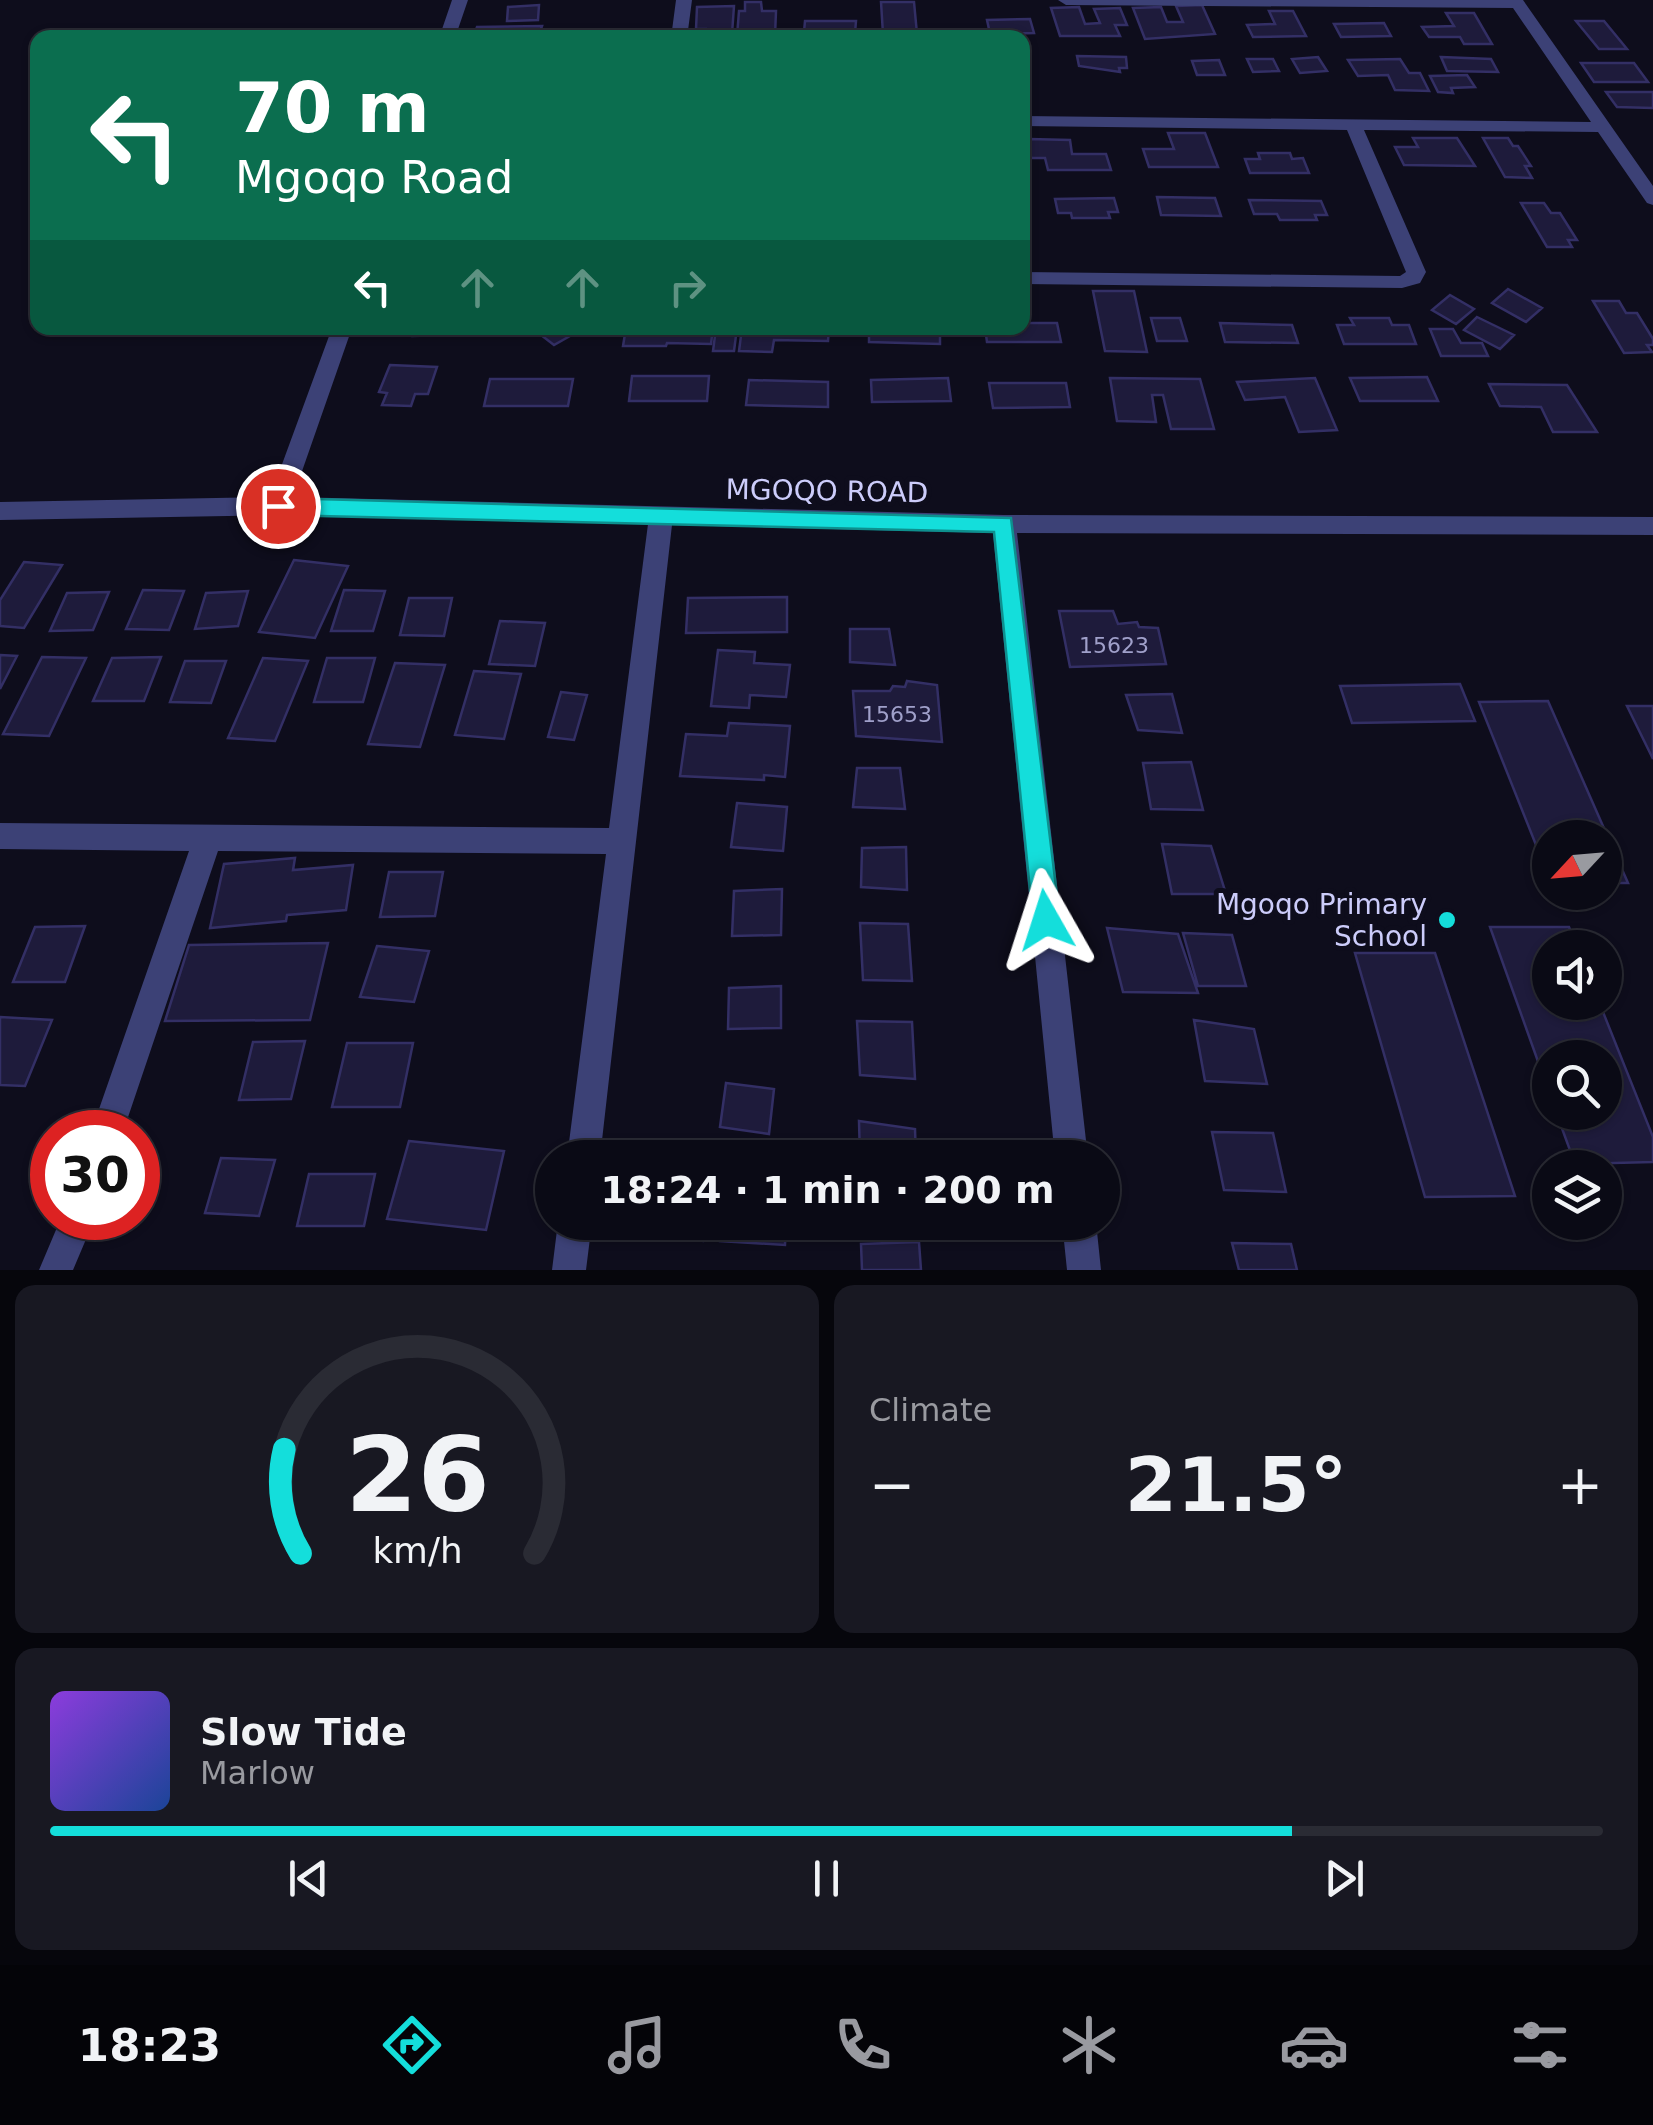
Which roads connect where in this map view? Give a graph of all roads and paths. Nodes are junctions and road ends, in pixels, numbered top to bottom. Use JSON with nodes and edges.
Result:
{"nodes":[{"id":1,"x":460,"y":0,"type":"edge"},
{"id":2,"x":684,"y":0,"type":"edge"},
{"id":3,"x":1066,"y":0,"type":"edge"},
{"id":4,"x":1516,"y":1,"type":"edge"},
{"id":5,"x":450,"y":30,"type":"edge"},
{"id":6,"x":680,"y":30,"type":"edge"},
{"id":7,"x":1030,"y":121,"type":"edge"},
{"id":8,"x":1353,"y":124,"type":"junction"},
{"id":9,"x":1600,"y":126,"type":"junction"},
{"id":10,"x":1653,"y":199,"type":"edge"},
{"id":11,"x":1030,"y":278,"type":"edge"},
{"id":12,"x":339,"y":335,"type":"edge"},
{"id":13,"x":278,"y":506,"type":"junction"},
{"id":14,"x":0,"y":511,"type":"edge"},
{"id":15,"x":661,"y":518,"type":"junction"},
{"id":16,"x":1004,"y":524,"type":"junction"},
{"id":17,"x":1653,"y":526,"type":"edge"},
{"id":18,"x":0,"y":836,"type":"edge"},
{"id":19,"x":208,"y":838,"type":"junction"},
{"id":20,"x":622,"y":841,"type":"junction"},
{"id":21,"x":115,"y":1110,"type":"edge"},
{"id":22,"x":585,"y":1140,"type":"edge"},
{"id":23,"x":1070,"y":1140,"type":"edge"},
{"id":24,"x":69,"y":1240,"type":"edge"},
{"id":25,"x":573,"y":1240,"type":"edge"},
{"id":26,"x":1081,"y":1240,"type":"edge"},
{"id":27,"x":56,"y":1270,"type":"edge"},
{"id":28,"x":570,"y":1270,"type":"edge"},
{"id":29,"x":1084,"y":1270,"type":"edge"}],
"edges":[{"from":1,"to":5,"type":"street"},
{"from":2,"to":6,"type":"street"},
{"from":3,"to":4,"type":"street"},
{"from":4,"to":9,"type":"street"},
{"from":7,"to":8,"type":"street"},
{"from":8,"to":9,"type":"street"},
{"from":8,"to":11,"type":"street"},
{"from":9,"to":10,"type":"street"},
{"from":12,"to":13,"type":"street"},
{"from":13,"to":14,"type":"street","name":"MGOQO ROAD"},
{"from":13,"to":15,"type":"street","name":"MGOQO ROAD"},
{"from":15,"to":16,"type":"street","name":"MGOQO ROAD"},
{"from":15,"to":20,"type":"street"},
{"from":16,"to":17,"type":"street","name":"MGOQO ROAD"},
{"from":16,"to":23,"type":"street"},
{"from":18,"to":19,"type":"street"},
{"from":19,"to":20,"type":"street"},
{"from":19,"to":21,"type":"street"},
{"from":20,"to":22,"type":"street"},
{"from":24,"to":27,"type":"street"},
{"from":25,"to":28,"type":"street"},
{"from":26,"to":29,"type":"street"}]}
